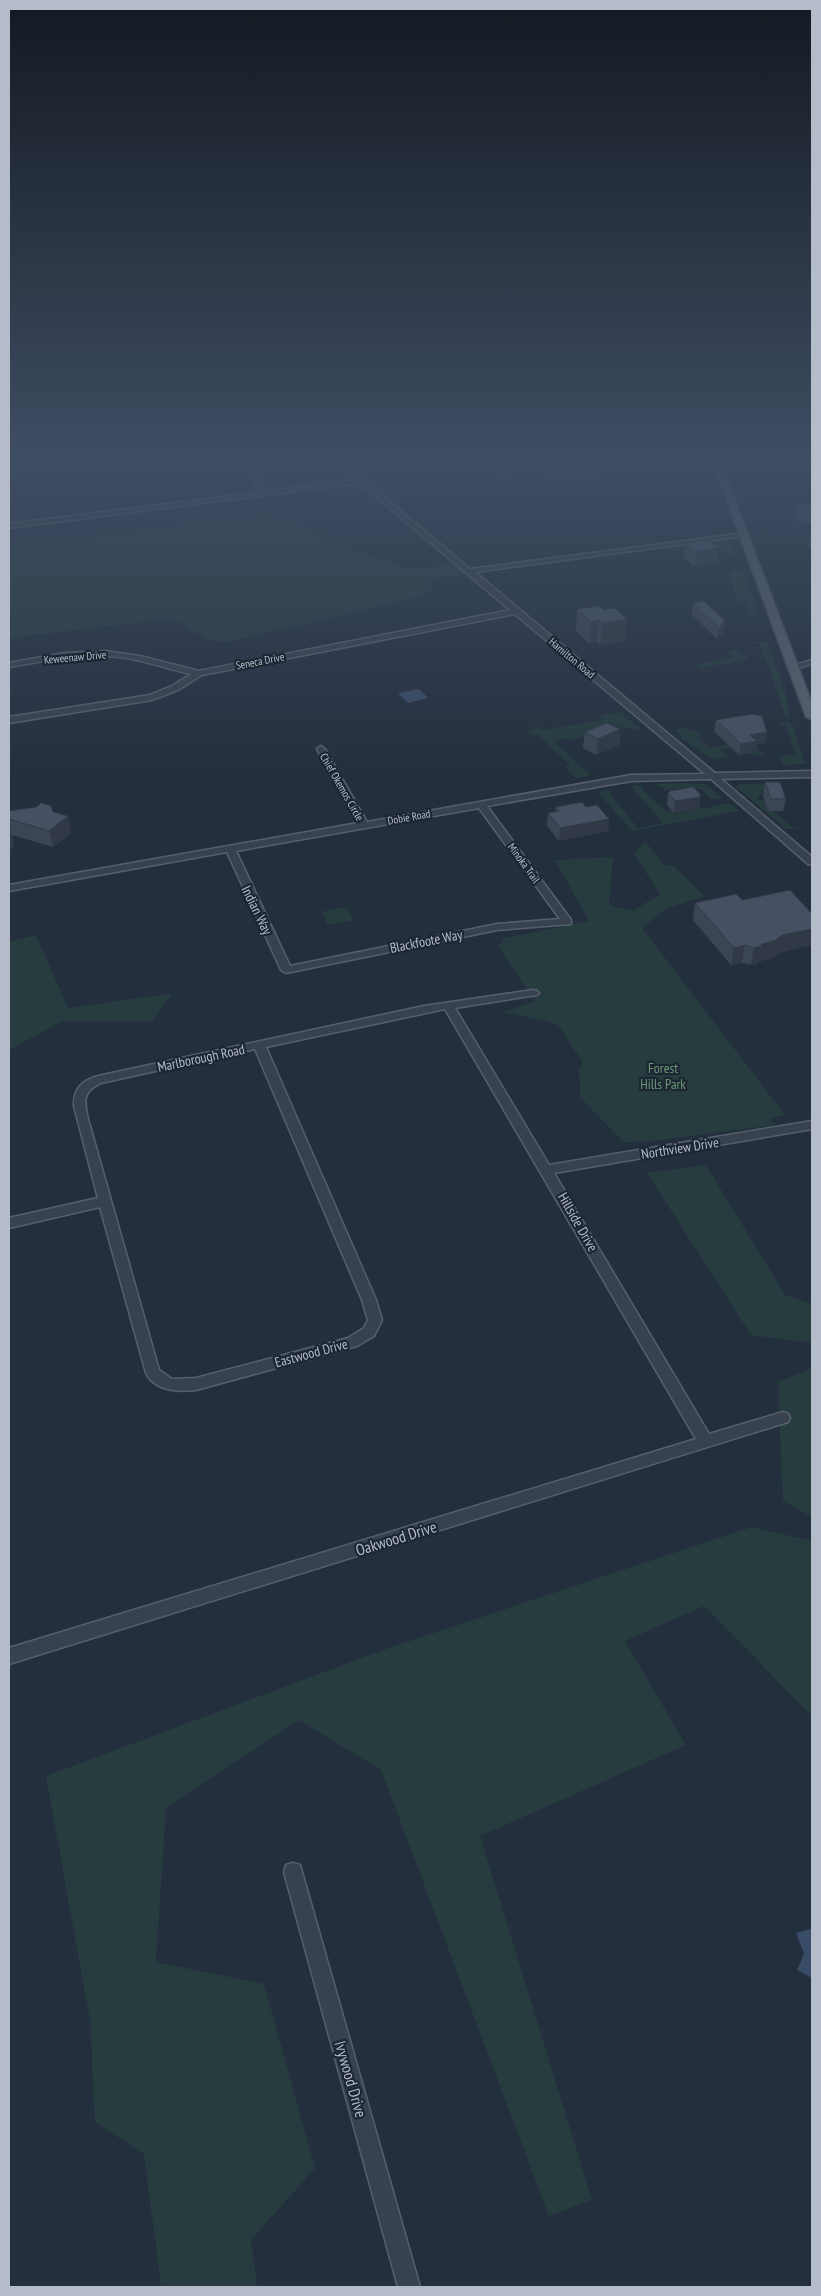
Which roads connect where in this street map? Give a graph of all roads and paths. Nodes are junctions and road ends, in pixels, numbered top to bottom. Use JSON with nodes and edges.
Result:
{"nodes":[{"id":1,"x":458,"y":562,"type":"edge"},
{"id":2,"x":535,"y":562,"type":"edge"},
{"id":3,"x":755,"y":562,"type":"edge"},
{"id":4,"x":469,"y":571,"type":"junction"},
{"id":5,"x":516,"y":611,"type":"junction"},
{"id":6,"x":812,"y":662,"type":"edge"},
{"id":7,"x":9,"y":665,"type":"edge"},
{"id":8,"x":794,"y":667,"type":"junction"},
{"id":9,"x":199,"y":673,"type":"junction"},
{"id":10,"x":9,"y":710,"type":"edge"},
{"id":11,"x":812,"y":717,"type":"edge"},
{"id":12,"x":13,"y":719,"type":"edge"},
{"id":13,"x":320,"y":749,"type":"dead end"},
{"id":14,"x":812,"y":774,"type":"edge"},
{"id":15,"x":713,"y":776,"type":"junction"},
{"id":16,"x":481,"y":804,"type":"junction"},
{"id":17,"x":364,"y":825,"type":"junction"},
{"id":18,"x":230,"y":849,"type":"junction"},
{"id":19,"x":812,"y":862,"type":"edge"},
{"id":20,"x":9,"y":888,"type":"edge"},
{"id":21,"x":567,"y":922,"type":"joint"},
{"id":22,"x":286,"y":970,"type":"joint"},
{"id":23,"x":533,"y":993,"type":"dead end"},
{"id":24,"x":448,"y":1005,"type":"junction"},
{"id":25,"x":259,"y":1045,"type":"junction"},
{"id":26,"x":812,"y":1125,"type":"edge"},
{"id":27,"x":547,"y":1170,"type":"junction"},
{"id":28,"x":105,"y":1201,"type":"junction"},
{"id":29,"x":9,"y":1223,"type":"edge"},
{"id":30,"x":783,"y":1418,"type":"dead end"},
{"id":31,"x":706,"y":1441,"type":"junction"},
{"id":32,"x":9,"y":1656,"type":"edge"},
{"id":33,"x":293,"y":1872,"type":"dead end"},
{"id":34,"x":408,"y":2287,"type":"edge"}],
"edges":[{"from":1,"to":4,"type":"street","name":"Hamilton Road"},
{"from":2,"to":4,"type":"street"},
{"from":3,"to":8,"type":"main road"},
{"from":4,"to":5,"type":"street","name":"Hamilton Road"},
{"from":5,"to":9,"type":"street","name":"Seneca Drive"},
{"from":5,"to":15,"type":"street","name":"Hamilton Road"},
{"from":6,"to":8,"type":"street"},
{"from":7,"to":9,"type":"street","name":"Keweenaw Drive"},
{"from":8,"to":11,"type":"main road"},
{"from":9,"to":12,"type":"street","name":"Seneca Drive"},
{"from":10,"to":12,"type":"street"},
{"from":13,"to":17,"type":"street","name":"Chief Okemos Circle"},
{"from":14,"to":15,"type":"street","name":"Dobie Road"},
{"from":15,"to":16,"type":"street","name":"Dobie Road"},
{"from":15,"to":19,"type":"street","name":"Hamilton Road"},
{"from":16,"to":17,"type":"street","name":"Dobie Road"},
{"from":16,"to":21,"type":"street","name":"Minoka Trail"},
{"from":17,"to":18,"type":"street","name":"Dobie Road"},
{"from":18,"to":20,"type":"street","name":"Dobie Road"},
{"from":18,"to":22,"type":"street","name":"Indian Way"},
{"from":21,"to":22,"type":"street","name":"Blackfoote Way"},
{"from":23,"to":24,"type":"street","name":"Marlborough Road"},
{"from":24,"to":25,"type":"street","name":"Marlborough Road"},
{"from":24,"to":27,"type":"street","name":"Hillside Drive"},
{"from":25,"to":28,"type":"street","name":"Marlborough Road"},
{"from":25,"to":28,"type":"street","name":"Eastwood Drive"},
{"from":26,"to":27,"type":"street","name":"Northview Drive"},
{"from":27,"to":31,"type":"street","name":"Hillside Drive"},
{"from":28,"to":29,"type":"street"},
{"from":30,"to":31,"type":"street","name":"Oakwood Drive"},
{"from":31,"to":32,"type":"street","name":"Oakwood Drive"},
{"from":33,"to":34,"type":"street","name":"Ivywood Drive"}]}
